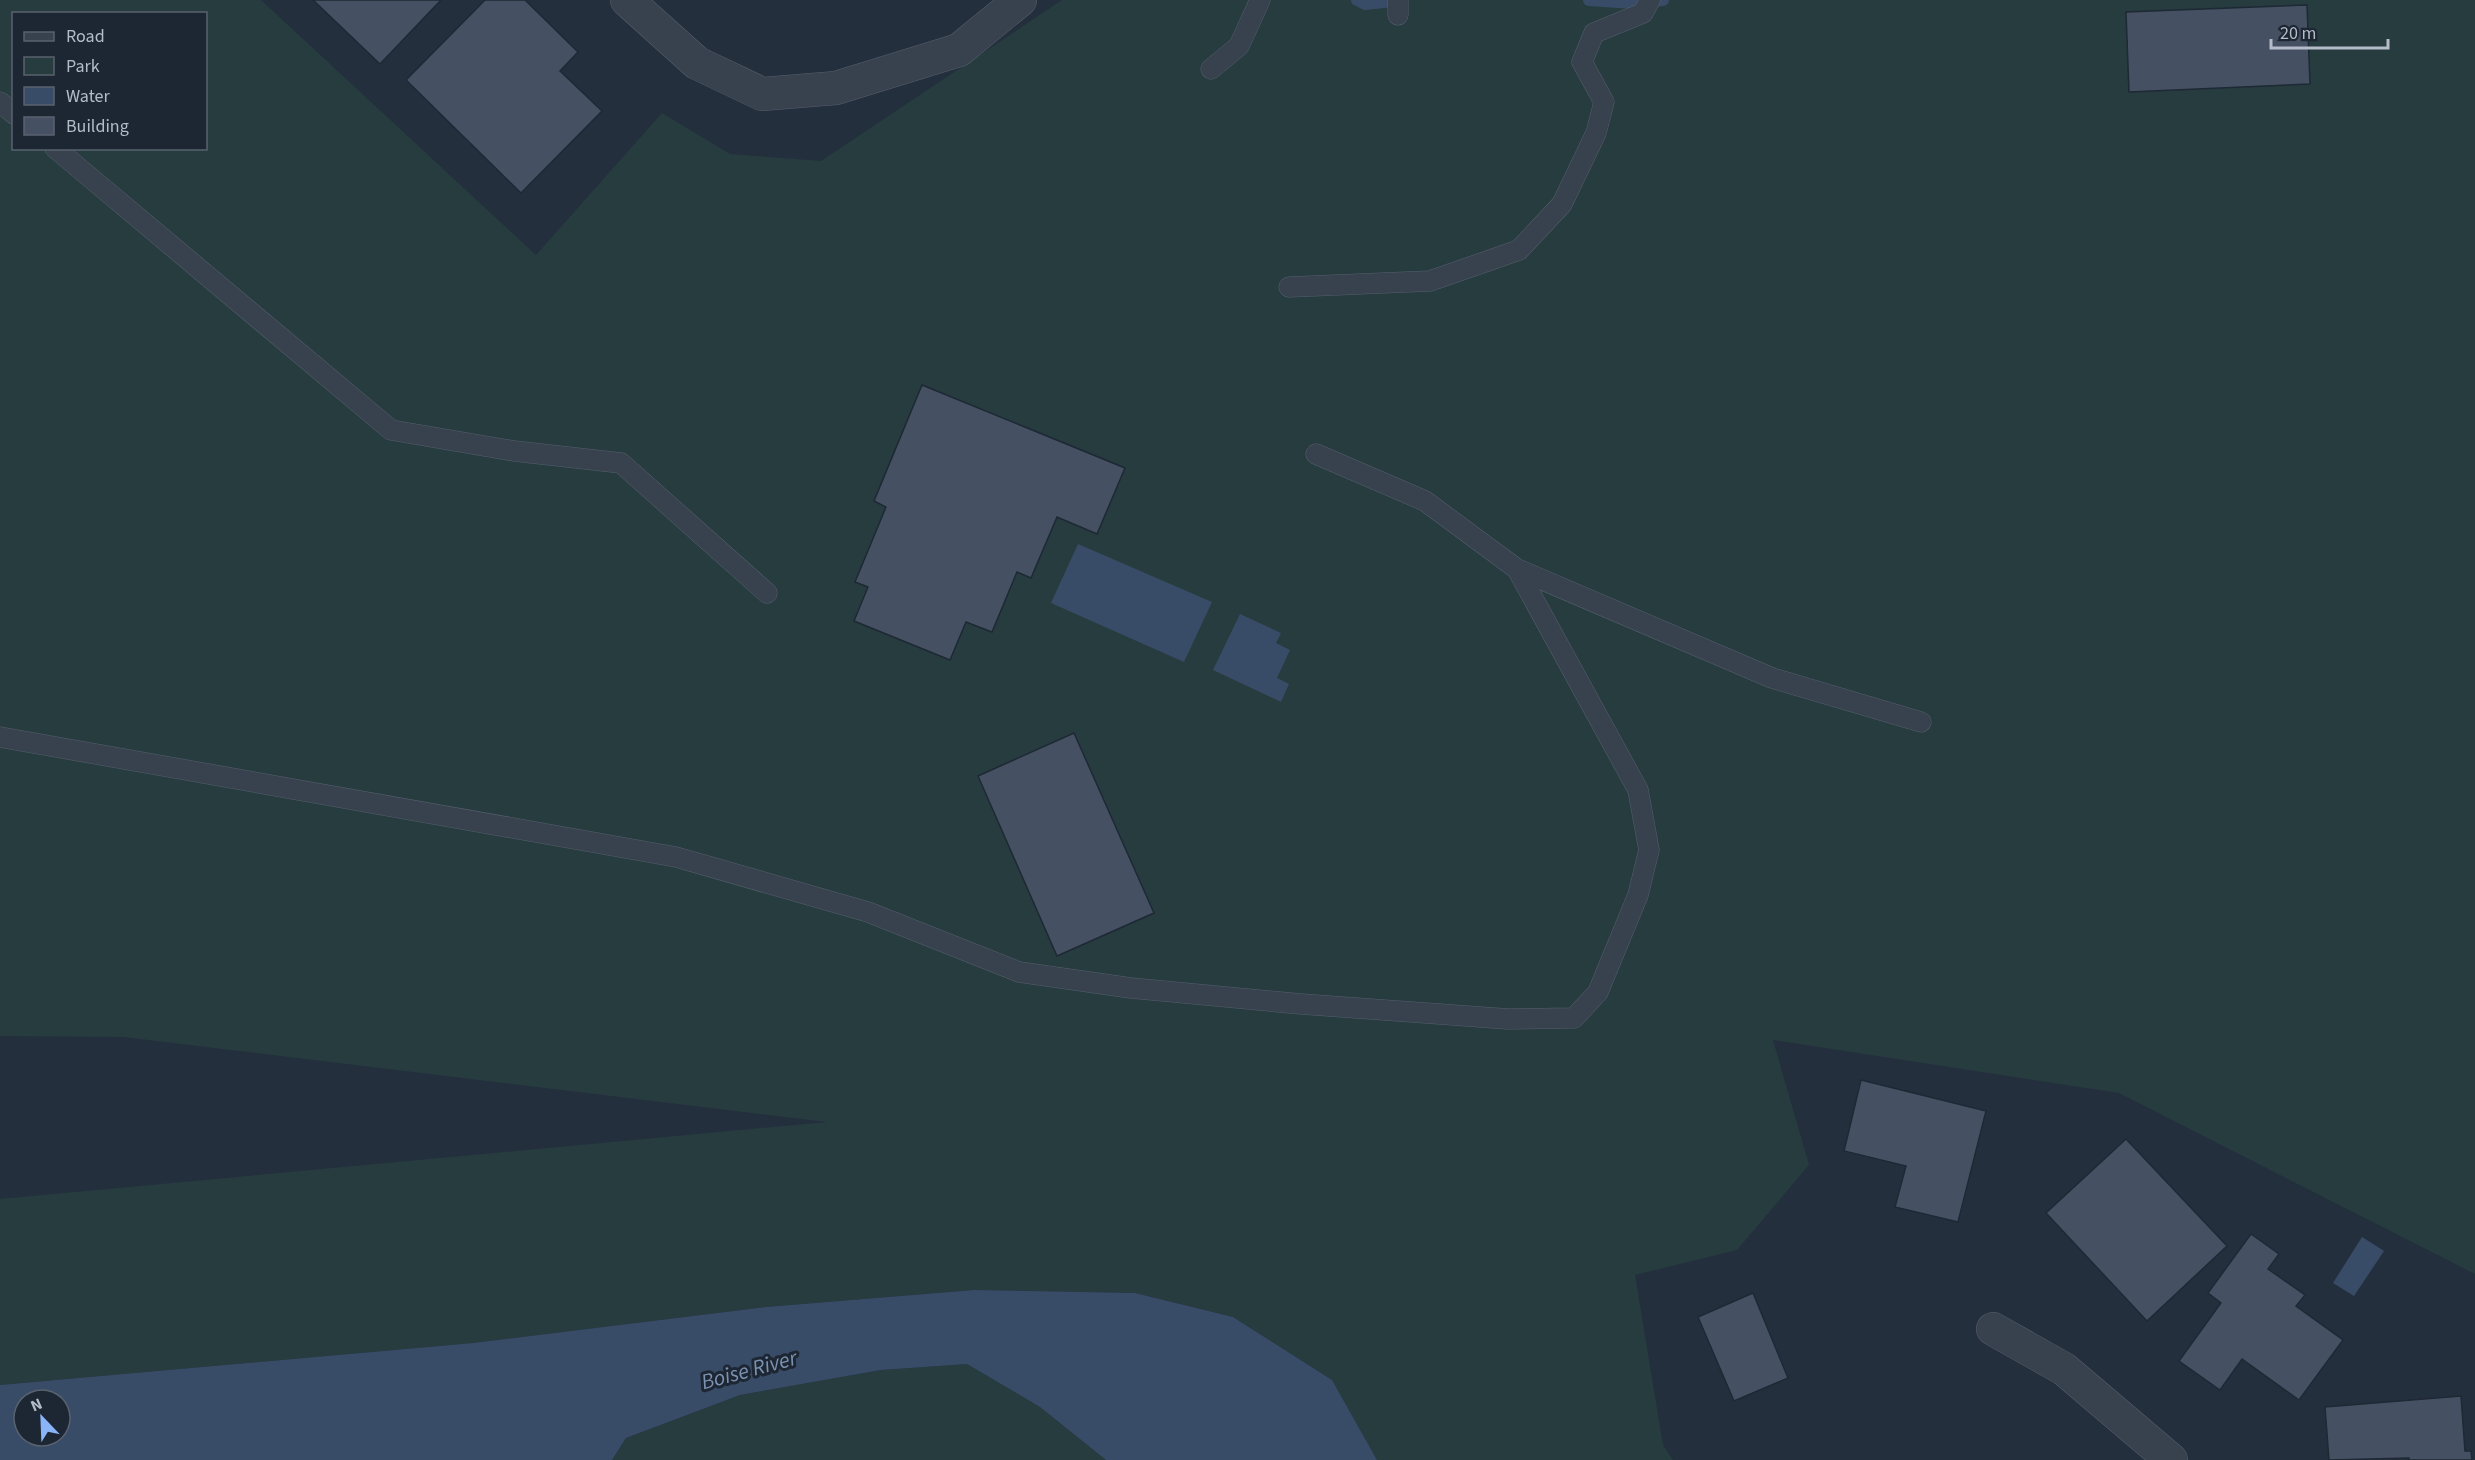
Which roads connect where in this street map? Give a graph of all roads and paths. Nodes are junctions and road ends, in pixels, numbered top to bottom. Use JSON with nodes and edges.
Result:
{"nodes":[{"id":1,"x":627,"y":0,"type":"edge"},
{"id":2,"x":1020,"y":0,"type":"edge"},
{"id":3,"x":1260,"y":0,"type":"edge"},
{"id":4,"x":1646,"y":6,"type":"edge"},
{"id":5,"x":1212,"y":69,"type":"dead end"},
{"id":6,"x":0,"y":102,"type":"edge"},
{"id":7,"x":12,"y":112,"type":"edge"},
{"id":8,"x":57,"y":150,"type":"edge"},
{"id":9,"x":1289,"y":287,"type":"dead end"},
{"id":10,"x":1316,"y":454,"type":"dead end"},
{"id":11,"x":1517,"y":569,"type":"junction"},
{"id":12,"x":767,"y":593,"type":"dead end"},
{"id":13,"x":1921,"y":722,"type":"dead end"},
{"id":14,"x":0,"y":737,"type":"edge"},
{"id":15,"x":1993,"y":1329,"type":"dead end"},
{"id":16,"x":2171,"y":1460,"type":"edge"}],
"edges":[{"from":1,"to":2,"type":"street"},
{"from":3,"to":5,"type":"lane"},
{"from":4,"to":9,"type":"lane"},
{"from":6,"to":7,"type":"lane"},
{"from":8,"to":12,"type":"lane"},
{"from":10,"to":11,"type":"lane"},
{"from":11,"to":13,"type":"lane"},
{"from":11,"to":14,"type":"lane"},
{"from":15,"to":16,"type":"street"}]}
